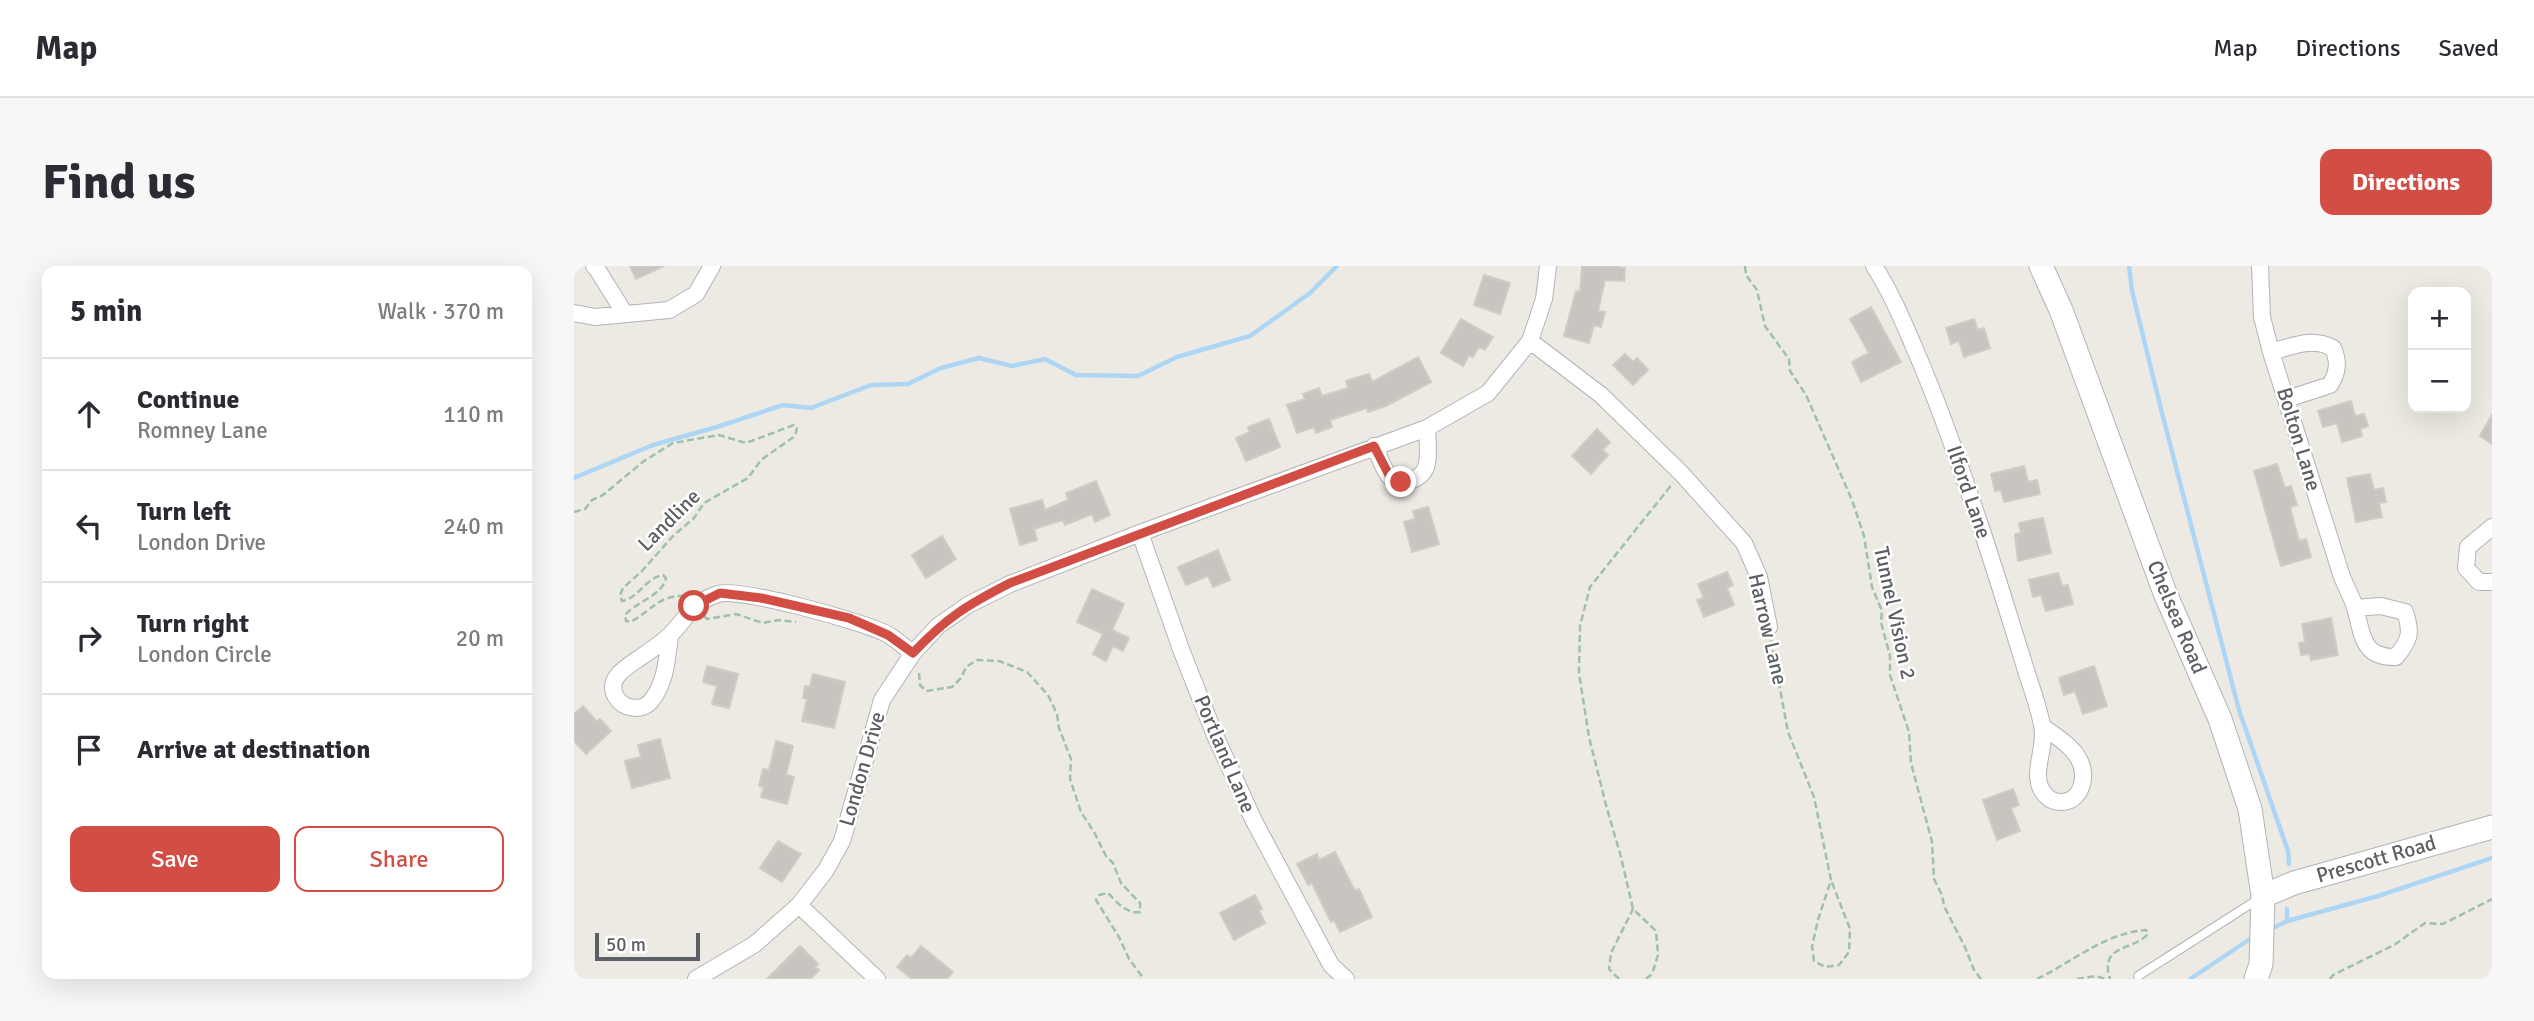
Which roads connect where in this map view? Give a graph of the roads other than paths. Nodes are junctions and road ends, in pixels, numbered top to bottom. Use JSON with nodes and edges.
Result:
{"nodes":[{"id":1,"x":594,"y":266,"type":"edge"},
{"id":2,"x":712,"y":266,"type":"edge"},
{"id":3,"x":1548,"y":266,"type":"edge"},
{"id":4,"x":1874,"y":266,"type":"edge"},
{"id":5,"x":2041,"y":266,"type":"edge"},
{"id":6,"x":2260,"y":266,"type":"edge"},
{"id":7,"x":574,"y":313,"type":"edge"},
{"id":8,"x":625,"y":314,"type":"junction"},
{"id":9,"x":1530,"y":341,"type":"junction"},
{"id":10,"x":2271,"y":352,"type":"junction"},
{"id":11,"x":2287,"y":399,"type":"junction"},
{"id":12,"x":1427,"y":428,"type":"junction"},
{"id":13,"x":1374,"y":446,"type":"junction"},
{"id":14,"x":2492,"y":527,"type":"edge"},
{"id":15,"x":1140,"y":533,"type":"junction"},
{"id":16,"x":2492,"y":582,"type":"edge"},
{"id":17,"x":2355,"y":608,"type":"dead end"},
{"id":18,"x":1769,"y":627,"type":"road end"},
{"id":19,"x":670,"y":636,"type":"junction"},
{"id":20,"x":913,"y":653,"type":"junction"},
{"id":21,"x":2043,"y":727,"type":"dead end"},
{"id":22,"x":2492,"y":827,"type":"edge"},
{"id":23,"x":2263,"y":896,"type":"junction"},
{"id":24,"x":799,"y":905,"type":"junction"},
{"id":25,"x":1330,"y":972,"type":"edge"},
{"id":26,"x":2138,"y":976,"type":"dead end"},
{"id":27,"x":696,"y":979,"type":"edge"},
{"id":28,"x":877,"y":979,"type":"edge"},
{"id":29,"x":1346,"y":979,"type":"edge"},
{"id":30,"x":2256,"y":979,"type":"edge"}],
"edges":[{"from":1,"to":8,"type":"street"},
{"from":2,"to":8,"type":"street"},
{"from":3,"to":9,"type":"street","name":"London Drive"},
{"from":4,"to":21,"type":"street","name":"Ilford Lane"},
{"from":5,"to":23,"type":"street","name":"Chelsea Road"},
{"from":6,"to":10,"type":"street","name":"Bolton Lane"},
{"from":7,"to":8,"type":"street"},
{"from":9,"to":12,"type":"street","name":"London Drive"},
{"from":9,"to":18,"type":"street","name":"Harrow Lane"},
{"from":10,"to":11,"type":"street","name":"Bolton Lane"},
{"from":10,"to":11,"type":"street"},
{"from":11,"to":17,"type":"street","name":"Bolton Lane"},
{"from":12,"to":13,"type":"street","name":"London Drive"},
{"from":12,"to":13,"type":"street"},
{"from":13,"to":15,"type":"street","name":"London Drive"},
{"from":14,"to":16,"type":"street"},
{"from":15,"to":20,"type":"street","name":"London Drive"},
{"from":15,"to":25,"type":"street","name":"Portland Lane"},
{"from":19,"to":19,"type":"street"},
{"from":19,"to":20,"type":"street"},
{"from":20,"to":24,"type":"street","name":"London Drive"},
{"from":22,"to":23,"type":"street","name":"Prescott Road"},
{"from":23,"to":26,"type":"lane"},
{"from":23,"to":30,"type":"street","name":"Chelsea Road"},
{"from":24,"to":27,"type":"street","name":"London Drive"},
{"from":24,"to":28,"type":"street"},
{"from":25,"to":29,"type":"street","name":"Portland Lane"}]}
